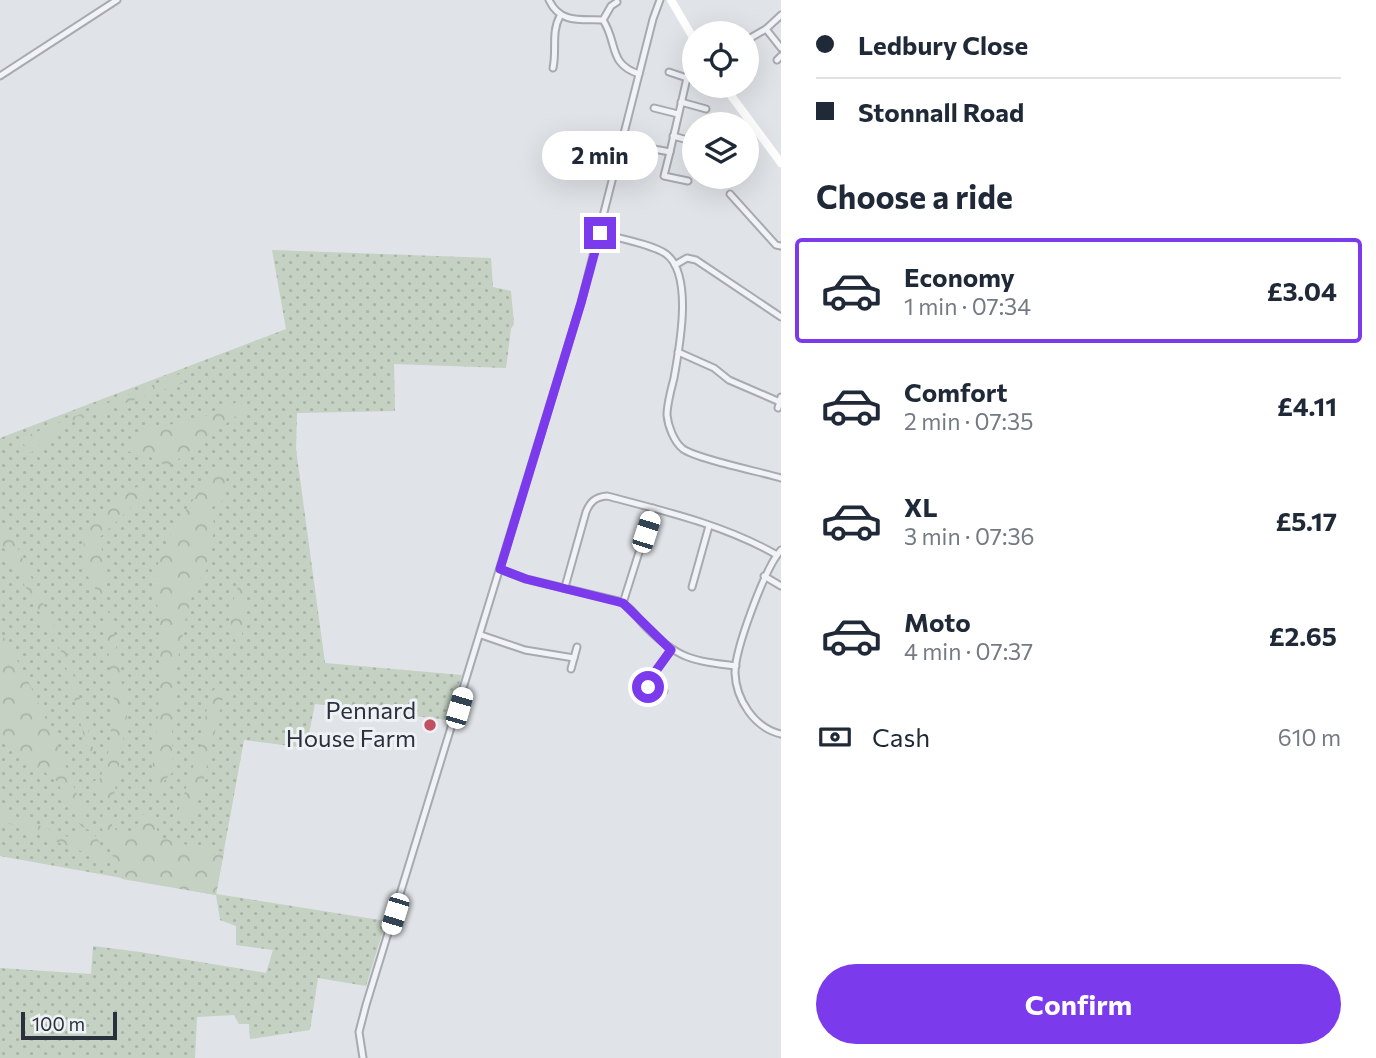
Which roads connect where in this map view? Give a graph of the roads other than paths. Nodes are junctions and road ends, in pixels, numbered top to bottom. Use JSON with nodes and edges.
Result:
{"nodes":[{"id":1,"x":117,"y":0,"type":"edge"},
{"id":2,"x":548,"y":0,"type":"edge"},
{"id":3,"x":660,"y":0,"type":"edge"},
{"id":4,"x":671,"y":0,"type":"edge"},
{"id":5,"x":617,"y":2,"type":"dead end"},
{"id":6,"x":781,"y":15,"type":"edge"},
{"id":7,"x":560,"y":16,"type":"junction"},
{"id":8,"x":603,"y":20,"type":"junction"},
{"id":9,"x":683,"y":21,"type":"edge"},
{"id":10,"x":766,"y":29,"type":"junction"},
{"id":11,"x":759,"y":33,"type":"edge"},
{"id":12,"x":781,"y":48,"type":"edge"},
{"id":13,"x":555,"y":56,"type":"junction"},
{"id":14,"x":565,"y":58,"type":"dead end"},
{"id":15,"x":553,"y":68,"type":"dead end"},
{"id":16,"x":669,"y":72,"type":"dead end"},
{"id":17,"x":639,"y":74,"type":"junction"},
{"id":18,"x":0,"y":76,"type":"edge"},
{"id":19,"x":733,"y":98,"type":"edge"},
{"id":20,"x":681,"y":102,"type":"junction"},
{"id":21,"x":654,"y":108,"type":"dead end"},
{"id":22,"x":706,"y":109,"type":"dead end"},
{"id":23,"x":678,"y":114,"type":"junction"},
{"id":24,"x":673,"y":136,"type":"junction"},
{"id":25,"x":682,"y":138,"type":"edge"},
{"id":26,"x":622,"y":143,"type":"junction"},
{"id":27,"x":670,"y":152,"type":"junction"},
{"id":28,"x":781,"y":163,"type":"edge"},
{"id":29,"x":682,"y":180,"type":"edge"},
{"id":30,"x":730,"y":194,"type":"dead end"},
{"id":31,"x":740,"y":204,"type":"junction"},
{"id":32,"x":734,"y":211,"type":"dead end"},
{"id":33,"x":600,"y":233,"type":"junction"},
{"id":34,"x":781,"y":246,"type":"edge"},
{"id":35,"x":675,"y":265,"type":"junction"},
{"id":36,"x":781,"y":317,"type":"edge"},
{"id":37,"x":678,"y":352,"type":"junction"},
{"id":38,"x":779,"y":402,"type":"edge"},
{"id":39,"x":781,"y":478,"type":"edge"},
{"id":40,"x":653,"y":508,"type":"junction"},
{"id":41,"x":709,"y":526,"type":"junction"},
{"id":42,"x":779,"y":552,"type":"edge"},
{"id":43,"x":500,"y":569,"type":"junction"},
{"id":44,"x":764,"y":576,"type":"junction"},
{"id":45,"x":691,"y":582,"type":"dead end"},
{"id":46,"x":781,"y":586,"type":"edge"},
{"id":47,"x":565,"y":587,"type":"junction"},
{"id":48,"x":623,"y":603,"type":"junction"},
{"id":49,"x":481,"y":635,"type":"junction"},
{"id":50,"x":577,"y":647,"type":"dead end"},
{"id":51,"x":671,"y":650,"type":"junction"},
{"id":52,"x":574,"y":658,"type":"junction"},
{"id":53,"x":736,"y":666,"type":"junction"},
{"id":54,"x":571,"y":669,"type":"dead end"},
{"id":55,"x":637,"y":686,"type":"dead end"},
{"id":56,"x":648,"y":687,"type":"junction"},
{"id":57,"x":664,"y":691,"type":"dead end"},
{"id":58,"x":781,"y":734,"type":"edge"},
{"id":59,"x":363,"y":1058,"type":"edge"}],
"edges":[{"from":1,"to":18,"type":"street"},
{"from":2,"to":7,"type":"street"},
{"from":3,"to":17,"type":"street"},
{"from":4,"to":9,"type":"street"},
{"from":5,"to":8,"type":"street"},
{"from":6,"to":10,"type":"street"},
{"from":7,"to":8,"type":"street"},
{"from":7,"to":13,"type":"street"},
{"from":8,"to":17,"type":"street"},
{"from":10,"to":11,"type":"street"},
{"from":10,"to":12,"type":"street"},
{"from":13,"to":14,"type":"street"},
{"from":13,"to":15,"type":"street"},
{"from":16,"to":20,"type":"street"},
{"from":17,"to":26,"type":"street"},
{"from":19,"to":28,"type":"street"},
{"from":20,"to":22,"type":"street"},
{"from":20,"to":23,"type":"street"},
{"from":21,"to":23,"type":"street"},
{"from":23,"to":24,"type":"street"},
{"from":24,"to":25,"type":"street"},
{"from":24,"to":27,"type":"street"},
{"from":26,"to":27,"type":"street"},
{"from":26,"to":33,"type":"street"},
{"from":27,"to":29,"type":"street"},
{"from":30,"to":31,"type":"street"},
{"from":31,"to":32,"type":"street"},
{"from":31,"to":34,"type":"street"},
{"from":33,"to":35,"type":"street"},
{"from":33,"to":43,"type":"street"},
{"from":35,"to":36,"type":"street"},
{"from":35,"to":37,"type":"street"},
{"from":37,"to":38,"type":"street"},
{"from":37,"to":39,"type":"street"},
{"from":40,"to":41,"type":"street"},
{"from":40,"to":47,"type":"street"},
{"from":40,"to":48,"type":"street"},
{"from":41,"to":42,"type":"street"},
{"from":41,"to":45,"type":"street"},
{"from":42,"to":44,"type":"street"},
{"from":43,"to":47,"type":"street"},
{"from":43,"to":49,"type":"street"},
{"from":44,"to":46,"type":"street"},
{"from":44,"to":53,"type":"street"},
{"from":47,"to":48,"type":"street"},
{"from":48,"to":51,"type":"street"},
{"from":49,"to":52,"type":"street"},
{"from":49,"to":59,"type":"street"},
{"from":50,"to":52,"type":"street"},
{"from":51,"to":53,"type":"street"},
{"from":51,"to":56,"type":"street"},
{"from":52,"to":54,"type":"street"},
{"from":53,"to":58,"type":"street"},
{"from":55,"to":56,"type":"street"},
{"from":56,"to":57,"type":"street"}]}
